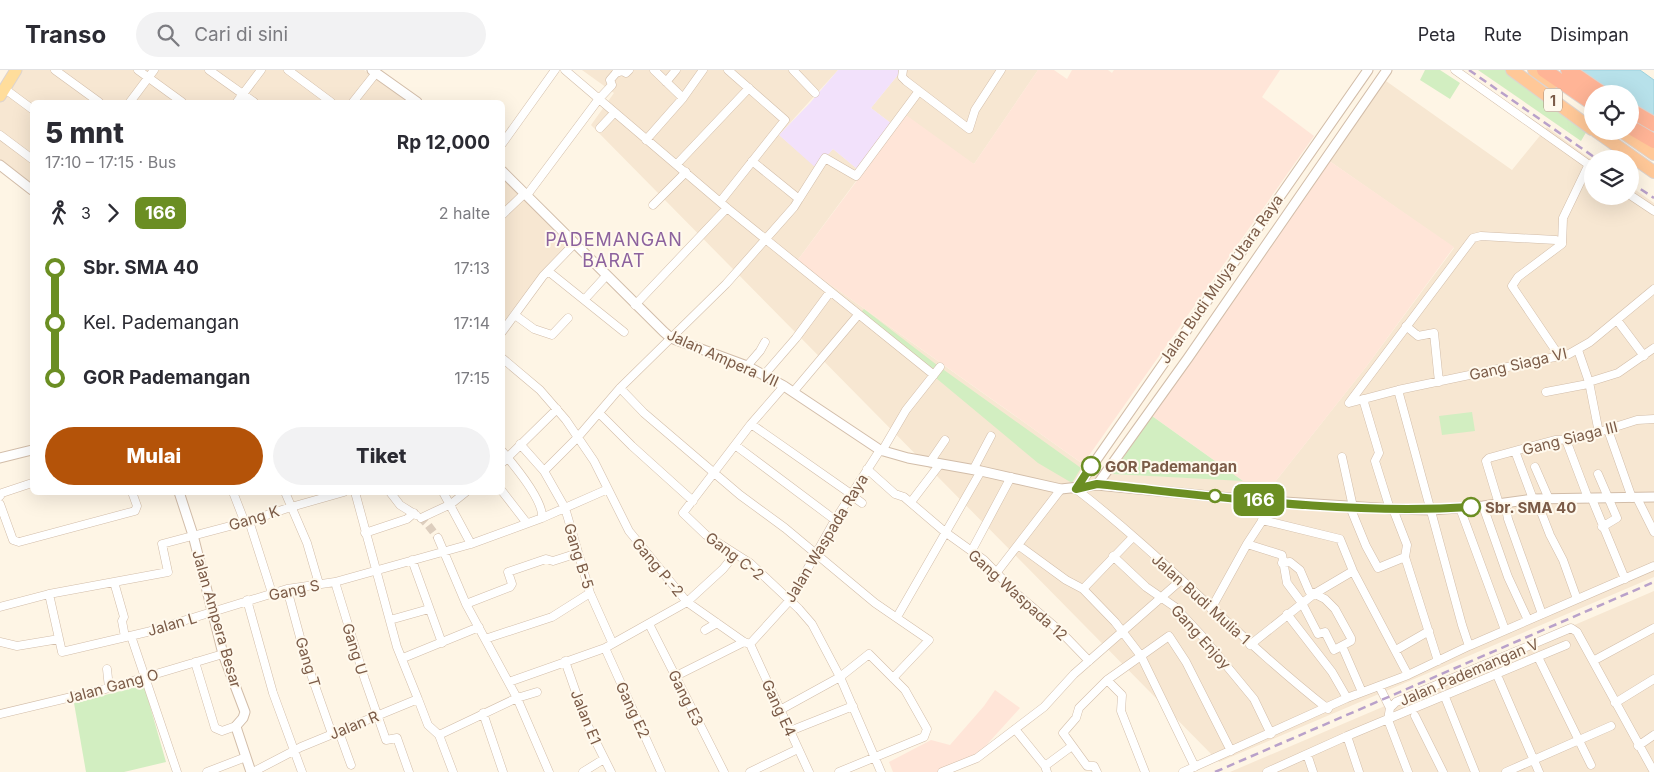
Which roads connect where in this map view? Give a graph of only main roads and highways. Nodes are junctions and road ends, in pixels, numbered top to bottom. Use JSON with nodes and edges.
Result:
{"nodes":[{"id":1,"x":16,"y":70,"type":"edge"},
{"id":2,"x":1512,"y":70,"type":"edge"},
{"id":3,"x":1534,"y":70,"type":"edge"},
{"id":4,"x":1544,"y":70,"type":"edge"},
{"id":5,"x":1568,"y":70,"type":"edge"},
{"id":6,"x":1590,"y":85,"type":"edge"},
{"id":7,"x":2,"y":93,"type":"edge"},
{"id":8,"x":1584,"y":97,"type":"edge"},
{"id":9,"x":1584,"y":105,"type":"edge"},
{"id":10,"x":1639,"y":115,"type":"edge"},
{"id":11,"x":1584,"y":123,"type":"edge"},
{"id":12,"x":1654,"y":124,"type":"edge"},
{"id":13,"x":1639,"y":133,"type":"edge"},
{"id":14,"x":1608,"y":140,"type":"edge"},
{"id":15,"x":1634,"y":140,"type":"edge"},
{"id":16,"x":1654,"y":142,"type":"edge"},
{"id":17,"x":1654,"y":154,"type":"edge"},
{"id":18,"x":1654,"y":172,"type":"edge"}],
"edges":[{"from":1,"to":7,"type":"main road"},
{"from":2,"to":11,"type":"highway","number":"1"},
{"from":3,"to":9,"type":"highway","number":"1"},
{"from":4,"to":8,"type":"highway","number":"1"},
{"from":5,"to":6,"type":"highway","number":"1"},
{"from":10,"to":12,"type":"highway"},
{"from":13,"to":16,"type":"highway"},
{"from":14,"to":18,"type":"highway","number":"1"},
{"from":15,"to":17,"type":"highway"}]}
